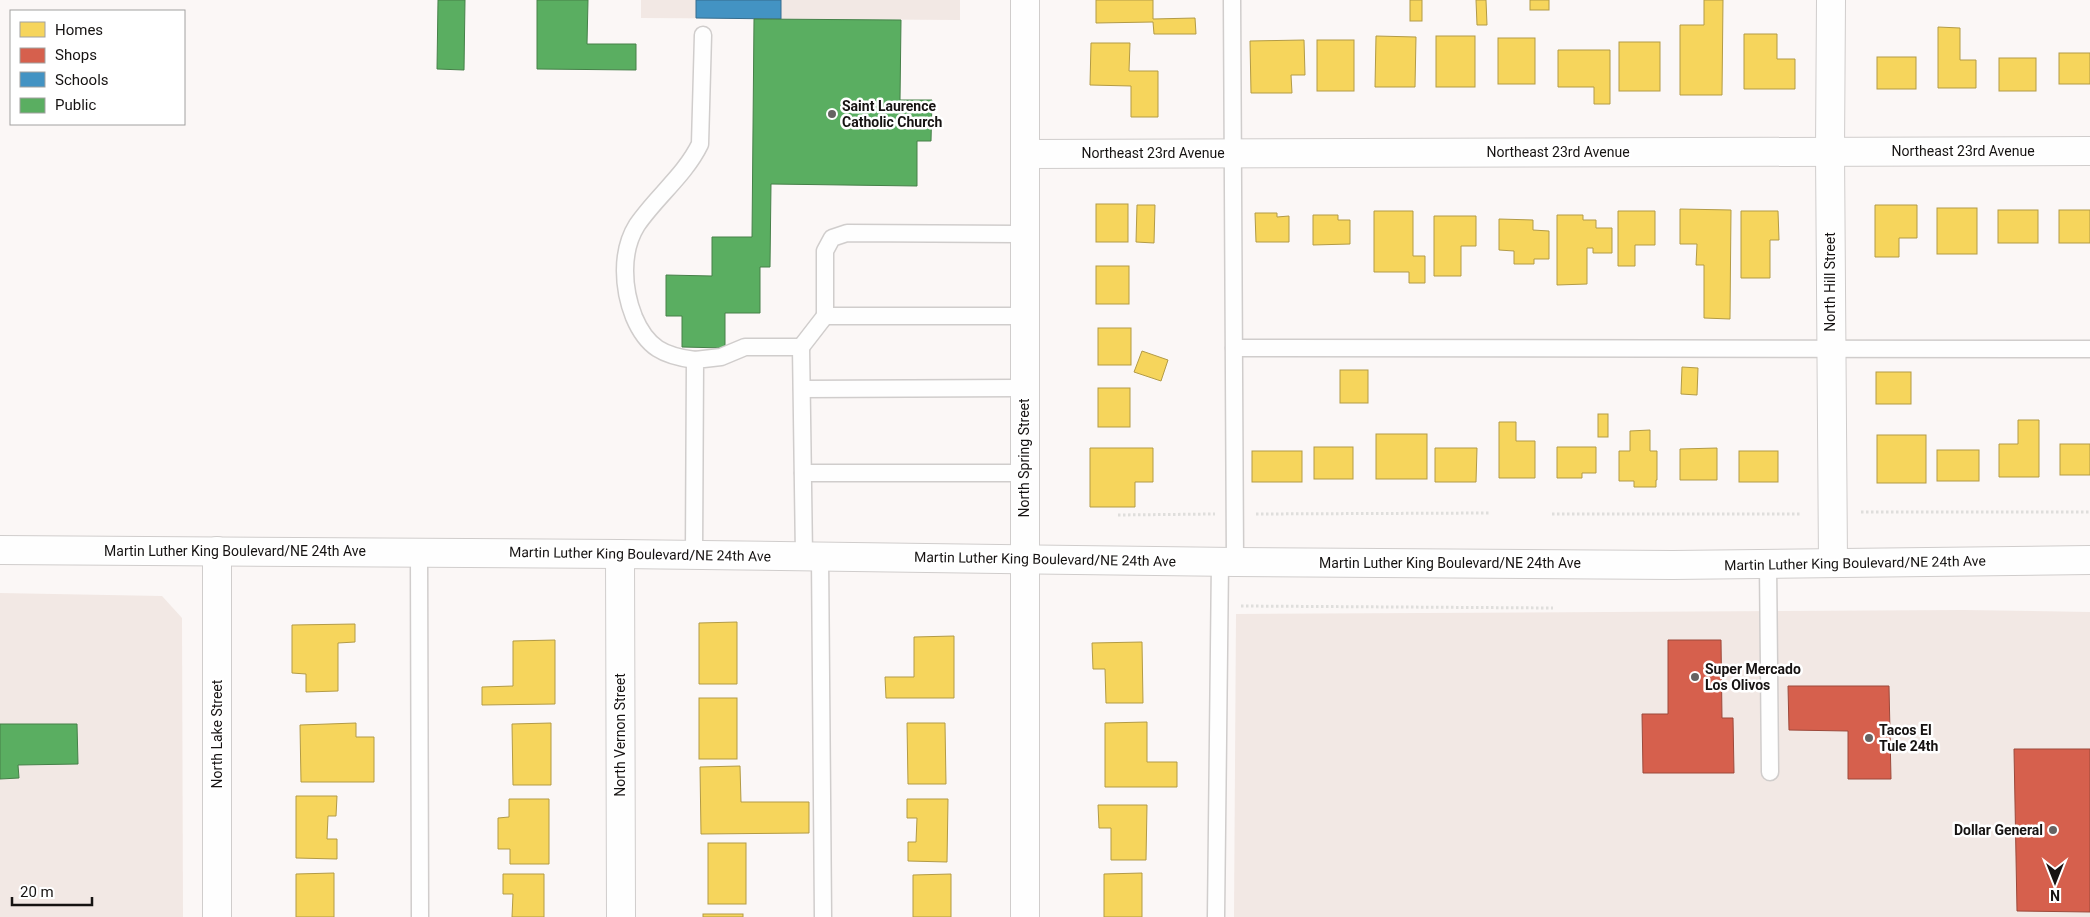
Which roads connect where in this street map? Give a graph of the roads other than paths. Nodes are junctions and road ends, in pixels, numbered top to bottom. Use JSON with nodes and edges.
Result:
{"nodes":[{"id":1,"x":1026,"y":0,"type":"edge"},
{"id":2,"x":1232,"y":0,"type":"edge"},
{"id":3,"x":1831,"y":0,"type":"edge"},
{"id":4,"x":703,"y":35,"type":"dead end"},
{"id":5,"x":2090,"y":151,"type":"edge"},
{"id":6,"x":1830,"y":152,"type":"junction"},
{"id":7,"x":1234,"y":153,"type":"junction"},
{"id":8,"x":1026,"y":154,"type":"junction"},
{"id":9,"x":1025,"y":234,"type":"junction"},
{"id":10,"x":825,"y":316,"type":"junction"},
{"id":11,"x":1025,"y":316,"type":"junction"},
{"id":12,"x":801,"y":347,"type":"junction"},
{"id":13,"x":1234,"y":348,"type":"junction"},
{"id":14,"x":1830,"y":349,"type":"junction"},
{"id":15,"x":2090,"y":349,"type":"edge"},
{"id":16,"x":695,"y":360,"type":"junction"},
{"id":17,"x":1024,"y":388,"type":"junction"},
{"id":18,"x":802,"y":389,"type":"junction"},
{"id":19,"x":803,"y":473,"type":"junction"},
{"id":20,"x":1024,"y":473,"type":"junction"},
{"id":21,"x":0,"y":550,"type":"edge"},
{"id":22,"x":217,"y":551,"type":"junction"},
{"id":23,"x":419,"y":552,"type":"junction"},
{"id":24,"x":620,"y":554,"type":"junction"},
{"id":25,"x":694,"y":555,"type":"junction"},
{"id":26,"x":812,"y":556,"type":"junction"},
{"id":27,"x":1024,"y":559,"type":"junction"},
{"id":28,"x":2090,"y":560,"type":"edge"},
{"id":29,"x":1228,"y":562,"type":"junction"},
{"id":30,"x":1833,"y":563,"type":"junction"},
{"id":31,"x":1768,"y":564,"type":"junction"},
{"id":32,"x":1770,"y":772,"type":"dead end"},
{"id":33,"x":217,"y":917,"type":"edge"},
{"id":34,"x":420,"y":917,"type":"edge"},
{"id":35,"x":620,"y":917,"type":"edge"},
{"id":36,"x":823,"y":917,"type":"edge"},
{"id":37,"x":1025,"y":917,"type":"edge"},
{"id":38,"x":1216,"y":917,"type":"edge"}],
"edges":[{"from":1,"to":8,"type":"street","name":"North Spring Street"},
{"from":2,"to":7,"type":"lane"},
{"from":3,"to":6,"type":"street","name":"North Hill Street"},
{"from":4,"to":16,"type":"lane"},
{"from":5,"to":6,"type":"street","name":"Northeast 23rd Avenue"},
{"from":6,"to":7,"type":"street","name":"Northeast 23rd Avenue"},
{"from":6,"to":14,"type":"street","name":"North Hill Street"},
{"from":7,"to":8,"type":"street","name":"Northeast 23rd Avenue"},
{"from":7,"to":13,"type":"lane"},
{"from":8,"to":9,"type":"street","name":"North Spring Street"},
{"from":9,"to":10,"type":"lane"},
{"from":9,"to":11,"type":"street","name":"North Spring Street"},
{"from":10,"to":11,"type":"lane"},
{"from":10,"to":12,"type":"lane"},
{"from":11,"to":17,"type":"street","name":"North Spring Street"},
{"from":12,"to":16,"type":"lane"},
{"from":12,"to":18,"type":"lane"},
{"from":13,"to":14,"type":"lane"},
{"from":13,"to":29,"type":"lane"},
{"from":14,"to":15,"type":"lane"},
{"from":14,"to":30,"type":"street","name":"North Hill Street"},
{"from":16,"to":25,"type":"lane"},
{"from":17,"to":18,"type":"lane"},
{"from":17,"to":20,"type":"street","name":"North Spring Street"},
{"from":18,"to":19,"type":"lane"},
{"from":19,"to":20,"type":"lane"},
{"from":19,"to":26,"type":"lane"},
{"from":20,"to":27,"type":"street","name":"North Spring Street"},
{"from":21,"to":22,"type":"street","name":"Martin Luther King Boulevard/NE 24th Ave"},
{"from":22,"to":23,"type":"street","name":"Martin Luther King Boulevard/NE 24th Ave"},
{"from":22,"to":33,"type":"street","name":"North Lake Street"},
{"from":23,"to":24,"type":"street","name":"Martin Luther King Boulevard/NE 24th Ave"},
{"from":23,"to":34,"type":"lane"},
{"from":24,"to":25,"type":"street","name":"Martin Luther King Boulevard/NE 24th Ave"},
{"from":24,"to":35,"type":"street","name":"North Vernon Street"},
{"from":25,"to":26,"type":"street","name":"Martin Luther King Boulevard/NE 24th Ave"},
{"from":26,"to":27,"type":"street","name":"Martin Luther King Boulevard/NE 24th Ave"},
{"from":26,"to":36,"type":"lane"},
{"from":27,"to":29,"type":"street","name":"Martin Luther King Boulevard/NE 24th Ave"},
{"from":27,"to":37,"type":"street","name":"North Spring Street"},
{"from":28,"to":30,"type":"street","name":"Martin Luther King Boulevard/NE 24th Ave"},
{"from":29,"to":31,"type":"street","name":"Martin Luther King Boulevard/NE 24th Ave"},
{"from":29,"to":38,"type":"lane"},
{"from":30,"to":31,"type":"street","name":"Martin Luther King Boulevard/NE 24th Ave"},
{"from":31,"to":32,"type":"lane"}]}
